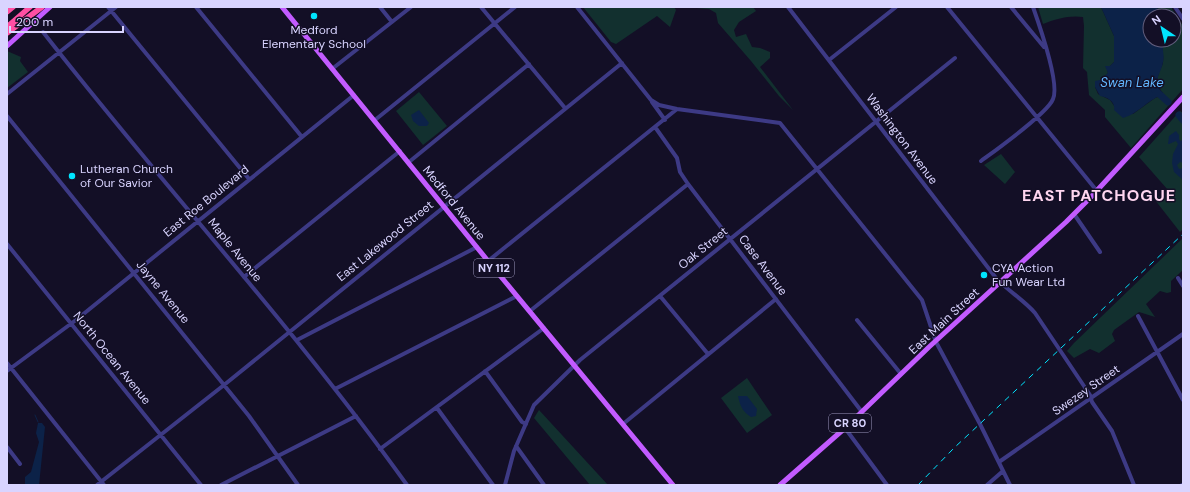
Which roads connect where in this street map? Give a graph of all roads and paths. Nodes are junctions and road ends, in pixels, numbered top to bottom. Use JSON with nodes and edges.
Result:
{"nodes":[{"id":1,"x":12,"y":7,"type":"edge"},
{"id":2,"x":30,"y":7,"type":"edge"},
{"id":3,"x":42,"y":7,"type":"edge"},
{"id":4,"x":50,"y":7,"type":"edge"},
{"id":5,"x":116,"y":7,"type":"edge"},
{"id":6,"x":196,"y":7,"type":"edge"},
{"id":7,"x":282,"y":7,"type":"edge"},
{"id":8,"x":380,"y":7,"type":"edge"},
{"id":9,"x":411,"y":7,"type":"edge"},
{"id":10,"x":481,"y":7,"type":"edge"},
{"id":11,"x":515,"y":7,"type":"edge"},
{"id":12,"x":577,"y":7,"type":"edge"},
{"id":13,"x":788,"y":7,"type":"edge"},
{"id":14,"x":896,"y":7,"type":"edge"},
{"id":15,"x":947,"y":7,"type":"edge"},
{"id":16,"x":1011,"y":7,"type":"edge"},
{"id":17,"x":1033,"y":7,"type":"edge"},
{"id":18,"x":1175,"y":7,"type":"edge"},
{"id":19,"x":110,"y":9,"type":"edge"},
{"id":20,"x":7,"y":12,"type":"edge"},
{"id":21,"x":1183,"y":19,"type":"edge"},
{"id":22,"x":392,"y":22,"type":"junction"},
{"id":23,"x":495,"y":23,"type":"junction"},
{"id":24,"x":7,"y":27,"type":"edge"},
{"id":25,"x":43,"y":32,"type":"dead end"},
{"id":26,"x":7,"y":33,"type":"edge"},
{"id":27,"x":7,"y":46,"type":"edge"},
{"id":28,"x":1046,"y":49,"type":"junction"},
{"id":29,"x":59,"y":52,"type":"junction"},
{"id":30,"x":955,"y":58,"type":"dead end"},
{"id":31,"x":829,"y":60,"type":"junction"},
{"id":32,"x":622,"y":63,"type":"junction"},
{"id":33,"x":529,"y":64,"type":"junction"},
{"id":34,"x":332,"y":69,"type":"junction"},
{"id":35,"x":7,"y":94,"type":"edge"},
{"id":36,"x":354,"y":95,"type":"junction"},
{"id":37,"x":1183,"y":98,"type":"edge"},
{"id":38,"x":651,"y":100,"type":"junction"},
{"id":39,"x":565,"y":108,"type":"junction"},
{"id":40,"x":678,"y":109,"type":"junction"},
{"id":41,"x":7,"y":116,"type":"edge"},
{"id":42,"x":1036,"y":118,"type":"junction"},
{"id":43,"x":375,"y":120,"type":"junction"},
{"id":44,"x":664,"y":120,"type":"junction"},
{"id":45,"x":875,"y":121,"type":"junction"},
{"id":46,"x":655,"y":127,"type":"junction"},
{"id":47,"x":302,"y":137,"type":"junction"},
{"id":48,"x":400,"y":151,"type":"junction"},
{"id":49,"x":981,"y":161,"type":"dead end"},
{"id":50,"x":409,"y":162,"type":"junction"},
{"id":51,"x":817,"y":168,"type":"junction"},
{"id":52,"x":249,"y":179,"type":"junction"},
{"id":53,"x":688,"y":184,"type":"junction"},
{"id":54,"x":1097,"y":191,"type":"junction"},
{"id":55,"x":444,"y":206,"type":"junction"},
{"id":56,"x":1074,"y":214,"type":"junction"},
{"id":57,"x":198,"y":221,"type":"junction"},
{"id":58,"x":730,"y":239,"type":"junction"},
{"id":59,"x":7,"y":244,"type":"edge"},
{"id":60,"x":477,"y":247,"type":"junction"},
{"id":61,"x":1100,"y":252,"type":"dead end"},
{"id":62,"x":488,"y":261,"type":"junction"},
{"id":63,"x":134,"y":273,"type":"junction"},
{"id":64,"x":244,"y":277,"type":"junction"},
{"id":65,"x":1178,"y":278,"type":"dead end"},
{"id":66,"x":1000,"y":282,"type":"junction"},
{"id":67,"x":1183,"y":286,"type":"edge"},
{"id":68,"x":517,"y":296,"type":"junction"},
{"id":69,"x":660,"y":296,"type":"junction"},
{"id":70,"x":776,"y":299,"type":"junction"},
{"id":71,"x":530,"y":311,"type":"junction"},
{"id":72,"x":1138,"y":316,"type":"dead end"},
{"id":73,"x":856,"y":320,"type":"dead end"},
{"id":74,"x":72,"y":323,"type":"junction"},
{"id":75,"x":544,"y":328,"type":"junction"},
{"id":76,"x":290,"y":331,"type":"junction"},
{"id":77,"x":1183,"y":334,"type":"edge"},
{"id":78,"x":297,"y":340,"type":"junction"},
{"id":79,"x":936,"y":342,"type":"junction"},
{"id":80,"x":1157,"y":352,"type":"junction"},
{"id":81,"x":708,"y":354,"type":"junction"},
{"id":82,"x":7,"y":363,"type":"edge"},
{"id":83,"x":574,"y":365,"type":"junction"},
{"id":84,"x":9,"y":370,"type":"edge"},
{"id":85,"x":485,"y":371,"type":"junction"},
{"id":86,"x":902,"y":374,"type":"junction"},
{"id":87,"x":224,"y":385,"type":"junction"},
{"id":88,"x":336,"y":389,"type":"junction"},
{"id":89,"x":1091,"y":398,"type":"junction"},
{"id":90,"x":1183,"y":400,"type":"edge"},
{"id":91,"x":437,"y":408,"type":"junction"},
{"id":92,"x":862,"y":412,"type":"junction"},
{"id":93,"x":356,"y":416,"type":"junction"},
{"id":94,"x":526,"y":424,"type":"junction"},
{"id":95,"x":623,"y":424,"type":"junction"},
{"id":96,"x":845,"y":428,"type":"junction"},
{"id":97,"x":161,"y":435,"type":"junction"},
{"id":98,"x":516,"y":446,"type":"junction"},
{"id":99,"x":7,"y":447,"type":"edge"},
{"id":100,"x":380,"y":449,"type":"junction"},
{"id":101,"x":278,"y":456,"type":"junction"},
{"id":102,"x":1000,"y":462,"type":"junction"},
{"id":103,"x":20,"y":464,"type":"dead end"},
{"id":104,"x":1003,"y":471,"type":"junction"},
{"id":105,"x":102,"y":483,"type":"edge"},
{"id":106,"x":97,"y":485,"type":"edge"},
{"id":107,"x":201,"y":485,"type":"edge"},
{"id":108,"x":221,"y":485,"type":"edge"},
{"id":109,"x":298,"y":485,"type":"edge"},
{"id":110,"x":407,"y":485,"type":"edge"},
{"id":111,"x":493,"y":485,"type":"edge"},
{"id":112,"x":505,"y":485,"type":"edge"},
{"id":113,"x":544,"y":485,"type":"edge"},
{"id":114,"x":673,"y":485,"type":"edge"},
{"id":115,"x":780,"y":485,"type":"edge"},
{"id":116,"x":887,"y":485,"type":"edge"},
{"id":117,"x":987,"y":485,"type":"edge"},
{"id":118,"x":1010,"y":485,"type":"edge"},
{"id":119,"x":1134,"y":485,"type":"edge"}],
"edges":[{"from":1,"to":20,"type":"highway"},
{"from":2,"to":24,"type":"highway"},
{"from":3,"to":26,"type":"highway"},
{"from":4,"to":27,"type":"main road"},
{"from":5,"to":19,"type":"street"},
{"from":6,"to":47,"type":"street"},
{"from":7,"to":34,"type":"main road","name":"Medford Avenue","number":"NY 112"},
{"from":8,"to":22,"type":"street"},
{"from":9,"to":22,"type":"street"},
{"from":10,"to":23,"type":"street"},
{"from":11,"to":23,"type":"street"},
{"from":12,"to":32,"type":"street"},
{"from":13,"to":31,"type":"street","name":"Washington Avenue"},
{"from":14,"to":31,"type":"street"},
{"from":15,"to":42,"type":"street"},
{"from":16,"to":28,"type":"street"},
{"from":17,"to":28,"type":"street"},
{"from":18,"to":21,"type":"street"},
{"from":19,"to":29,"type":"street"},
{"from":19,"to":52,"type":"street"},
{"from":22,"to":34,"type":"street"},
{"from":23,"to":33,"type":"street"},
{"from":23,"to":43,"type":"street"},
{"from":25,"to":29,"type":"street","name":"Maple Avenue"},
{"from":28,"to":42,"type":"street"},
{"from":29,"to":35,"type":"street"},
{"from":29,"to":57,"type":"street","name":"Maple Avenue"},
{"from":30,"to":45,"type":"street","name":"Oak Street"},
{"from":31,"to":45,"type":"street","name":"Washington Avenue"},
{"from":32,"to":38,"type":"street"},
{"from":32,"to":39,"type":"street","name":"East Lakewood Street"},
{"from":33,"to":39,"type":"street"},
{"from":33,"to":50,"type":"street"},
{"from":34,"to":36,"type":"main road","name":"Medford Avenue","number":"NY 112"},
{"from":36,"to":43,"type":"main road","name":"Medford Avenue","number":"NY 112"},
{"from":36,"to":47,"type":"street","name":"East Roe Boulevard"},
{"from":37,"to":54,"type":"main road","name":"East Main Street","number":"CR 80"},
{"from":38,"to":40,"type":"street"},
{"from":38,"to":44,"type":"street"},
{"from":39,"to":55,"type":"street","name":"East Lakewood Street"},
{"from":40,"to":44,"type":"street"},
{"from":40,"to":51,"type":"street"},
{"from":41,"to":63,"type":"street","name":"Jayne Avenue"},
{"from":42,"to":49,"type":"street"},
{"from":42,"to":54,"type":"street"},
{"from":43,"to":48,"type":"main road","name":"Medford Avenue","number":"NY 112"},
{"from":44,"to":46,"type":"street"},
{"from":45,"to":51,"type":"street","name":"Oak Street"},
{"from":45,"to":66,"type":"street","name":"Washington Avenue"},
{"from":46,"to":53,"type":"street","name":"Case Avenue"},
{"from":46,"to":62,"type":"street"},
{"from":47,"to":52,"type":"street","name":"East Roe Boulevard"},
{"from":48,"to":50,"type":"main road","name":"Medford Avenue","number":"NY 112"},
{"from":48,"to":64,"type":"street"},
{"from":50,"to":55,"type":"main road","name":"Medford Avenue","number":"NY 112"},
{"from":51,"to":58,"type":"street","name":"Oak Street"},
{"from":51,"to":79,"type":"street"},
{"from":52,"to":57,"type":"street","name":"East Roe Boulevard"},
{"from":53,"to":58,"type":"street","name":"Case Avenue"},
{"from":53,"to":71,"type":"street"},
{"from":54,"to":56,"type":"main road","name":"East Main Street","number":"CR 80"},
{"from":55,"to":60,"type":"main road","name":"Medford Avenue","number":"NY 112"},
{"from":55,"to":76,"type":"street","name":"East Lakewood Street"},
{"from":56,"to":61,"type":"street"},
{"from":56,"to":66,"type":"main road","name":"East Main Street","number":"CR 80"},
{"from":57,"to":63,"type":"street","name":"East Roe Boulevard"},
{"from":57,"to":64,"type":"street","name":"Maple Avenue"},
{"from":58,"to":69,"type":"street","name":"Oak Street"},
{"from":58,"to":70,"type":"street","name":"Case Avenue"},
{"from":59,"to":74,"type":"street","name":"North Ocean Avenue"},
{"from":60,"to":62,"type":"main road","name":"Medford Avenue","number":"NY 112"},
{"from":60,"to":78,"type":"street"},
{"from":62,"to":68,"type":"main road","name":"Medford Avenue","number":"NY 112"},
{"from":63,"to":74,"type":"street","name":"East Roe Boulevard"},
{"from":63,"to":87,"type":"street","name":"Jayne Avenue"},
{"from":64,"to":76,"type":"street","name":"Maple Avenue"},
{"from":65,"to":67,"type":"street"},
{"from":66,"to":79,"type":"main road","name":"East Main Street","number":"CR 80"},
{"from":66,"to":89,"type":"street","name":"Washington Avenue"},
{"from":68,"to":71,"type":"main road","name":"Medford Avenue","number":"NY 112"},
{"from":68,"to":88,"type":"street"},
{"from":69,"to":81,"type":"street"},
{"from":69,"to":83,"type":"street","name":"Oak Street"},
{"from":70,"to":81,"type":"street"},
{"from":70,"to":92,"type":"street","name":"Case Avenue"},
{"from":71,"to":75,"type":"main road","name":"Medford Avenue","number":"NY 112"},
{"from":72,"to":80,"type":"street"},
{"from":73,"to":86,"type":"street"},
{"from":74,"to":84,"type":"street","name":"East Roe Boulevard"},
{"from":74,"to":97,"type":"street","name":"North Ocean Avenue"},
{"from":75,"to":83,"type":"main road","name":"Medford Avenue","number":"NY 112"},
{"from":75,"to":85,"type":"street"},
{"from":76,"to":78,"type":"street","name":"Maple Avenue"},
{"from":76,"to":87,"type":"street","name":"East Lakewood Street"},
{"from":77,"to":80,"type":"street","name":"Swezey Street"},
{"from":78,"to":88,"type":"street","name":"Maple Avenue"},
{"from":79,"to":86,"type":"main road","name":"East Main Street","number":"CR 80"},
{"from":79,"to":102,"type":"street"},
{"from":80,"to":89,"type":"street","name":"Swezey Street"},
{"from":80,"to":90,"type":"street"},
{"from":81,"to":95,"type":"street"},
{"from":82,"to":84,"type":"street"},
{"from":83,"to":94,"type":"street","name":"Oak Street"},
{"from":83,"to":95,"type":"main road","name":"Medford Avenue","number":"NY 112"},
{"from":84,"to":105,"type":"street"},
{"from":85,"to":91,"type":"street"},
{"from":85,"to":94,"type":"street"},
{"from":86,"to":92,"type":"main road","name":"East Main Street","number":"CR 80"},
{"from":87,"to":97,"type":"street","name":"East Lakewood Street"},
{"from":87,"to":101,"type":"street","name":"Jayne Avenue"},
{"from":88,"to":93,"type":"street","name":"Maple Avenue"},
{"from":89,"to":102,"type":"street","name":"Swezey Street"},
{"from":89,"to":119,"type":"street","name":"Washington Avenue"},
{"from":91,"to":100,"type":"street"},
{"from":91,"to":111,"type":"street"},
{"from":92,"to":96,"type":"main road","name":"East Main Street","number":"CR 80"},
{"from":93,"to":100,"type":"street","name":"Maple Avenue"},
{"from":93,"to":101,"type":"street"},
{"from":94,"to":98,"type":"street","name":"Oak Street"},
{"from":95,"to":114,"type":"main road","name":"Medford Avenue","number":"NY 112"},
{"from":96,"to":115,"type":"main road","name":"East Main Street","number":"CR 80"},
{"from":96,"to":116,"type":"street"},
{"from":97,"to":105,"type":"street","name":"East Lakewood Street"},
{"from":97,"to":107,"type":"street","name":"North Ocean Avenue"},
{"from":98,"to":112,"type":"street","name":"Oak Street"},
{"from":98,"to":113,"type":"street"},
{"from":99,"to":103,"type":"street"},
{"from":100,"to":110,"type":"street","name":"Maple Avenue"},
{"from":101,"to":108,"type":"street"},
{"from":101,"to":109,"type":"street","name":"Jayne Avenue"},
{"from":102,"to":104,"type":"street"},
{"from":104,"to":117,"type":"street"},
{"from":104,"to":118,"type":"street"},
{"from":105,"to":106,"type":"street","name":"East Lakewood Street"}]}
